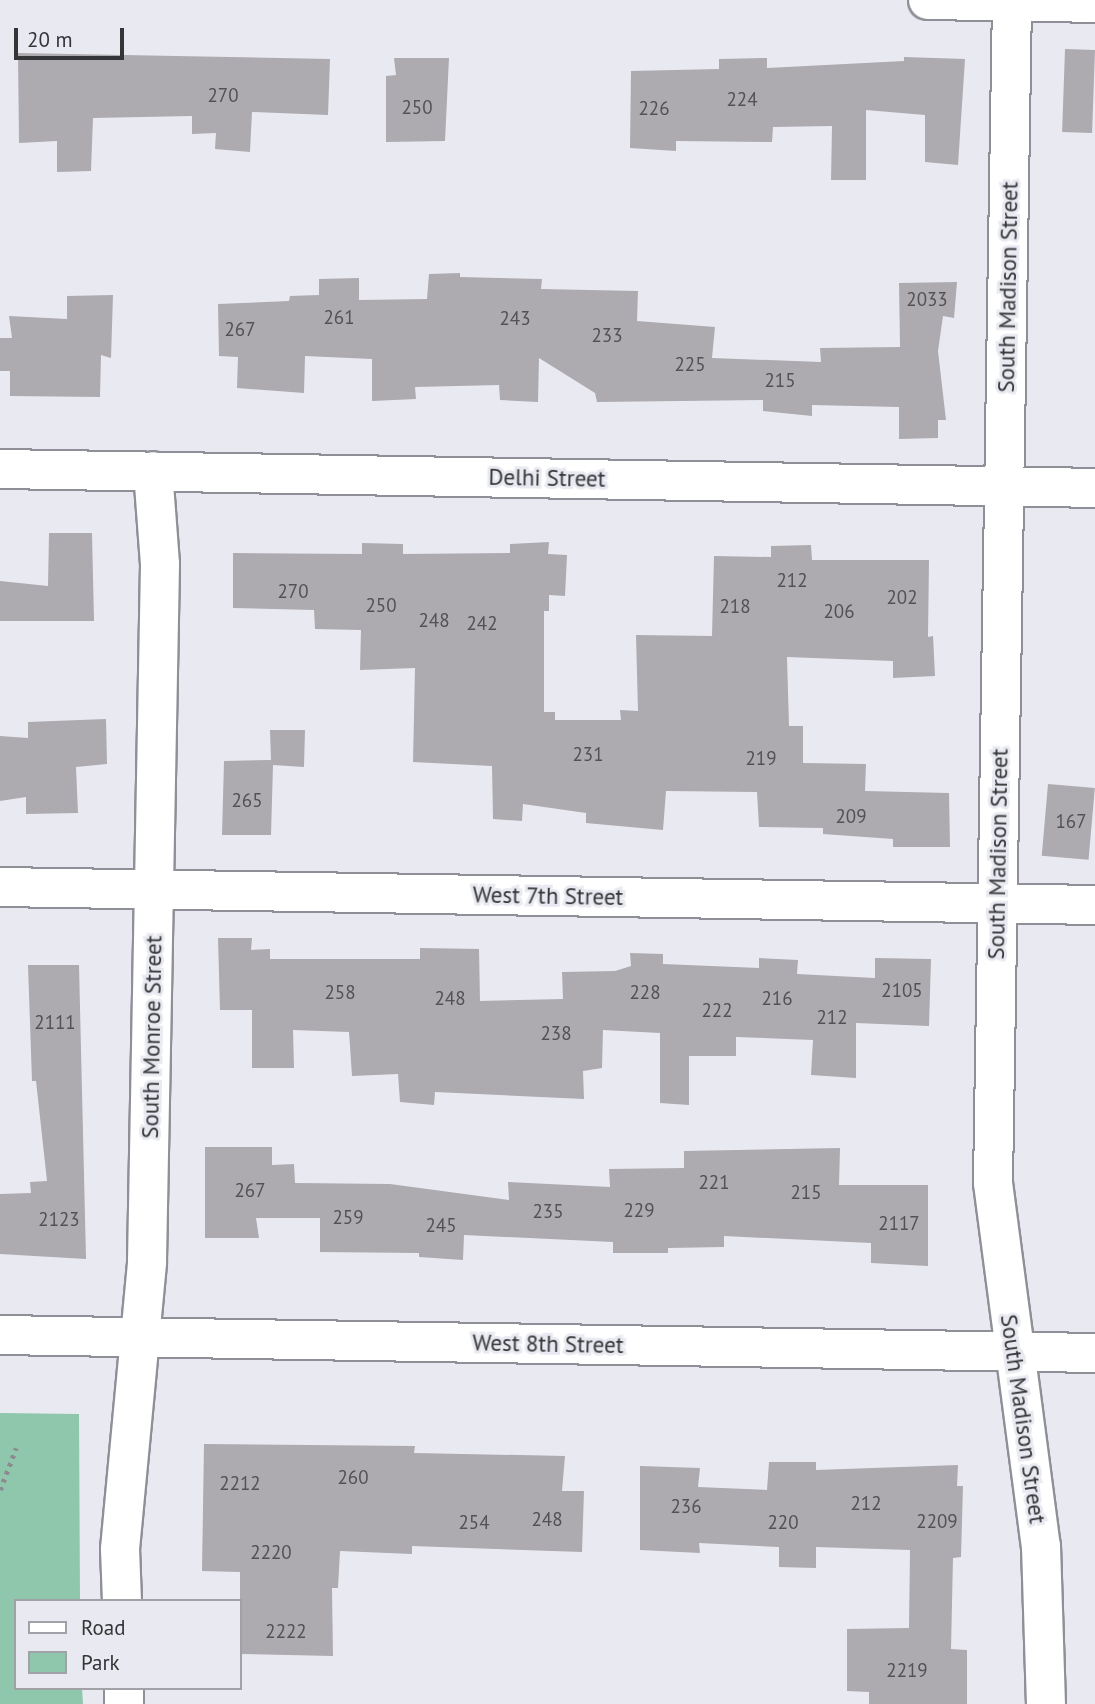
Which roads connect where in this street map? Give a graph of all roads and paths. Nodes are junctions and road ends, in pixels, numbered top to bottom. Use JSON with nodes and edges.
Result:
{"nodes":[{"id":1,"x":928,"y":0,"type":"edge"},
{"id":2,"x":1012,"y":1,"type":"edge"},
{"id":3,"x":1095,"y":3,"type":"edge"},
{"id":4,"x":0,"y":469,"type":"edge"},
{"id":5,"x":153,"y":471,"type":"junction"},
{"id":6,"x":1004,"y":486,"type":"junction"},
{"id":7,"x":1095,"y":488,"type":"edge"},
{"id":8,"x":0,"y":887,"type":"edge"},
{"id":9,"x":155,"y":889,"type":"junction"},
{"id":10,"x":997,"y":903,"type":"junction"},
{"id":11,"x":1095,"y":905,"type":"edge"},
{"id":12,"x":0,"y":1335,"type":"edge"},
{"id":13,"x":142,"y":1338,"type":"junction"},
{"id":14,"x":1016,"y":1353,"type":"junction"},
{"id":15,"x":1095,"y":1353,"type":"edge"},
{"id":16,"x":16,"y":1448,"type":"dead end"},
{"id":17,"x":0,"y":1490,"type":"edge"},
{"id":18,"x":122,"y":1599,"type":"edge"},
{"id":19,"x":1046,"y":1704,"type":"edge"}],
"edges":[{"from":1,"to":2,"type":"street"},
{"from":2,"to":3,"type":"street"},
{"from":2,"to":6,"type":"street","name":"South Madison Street"},
{"from":4,"to":5,"type":"street","name":"Delhi Street"},
{"from":5,"to":6,"type":"street","name":"Delhi Street"},
{"from":5,"to":9,"type":"street","name":"South Monroe Street"},
{"from":6,"to":7,"type":"street","name":"Delhi Street"},
{"from":6,"to":10,"type":"street","name":"South Madison Street"},
{"from":8,"to":9,"type":"street","name":"West 7th Street"},
{"from":9,"to":10,"type":"street","name":"West 7th Street"},
{"from":9,"to":13,"type":"street","name":"South Monroe Street"},
{"from":10,"to":11,"type":"street","name":"West 7th Street"},
{"from":10,"to":14,"type":"street","name":"South Madison Street"},
{"from":12,"to":13,"type":"street","name":"West 8th Street"},
{"from":13,"to":14,"type":"street","name":"West 8th Street"},
{"from":13,"to":18,"type":"street","name":"South Monroe Street"},
{"from":14,"to":15,"type":"street","name":"West 8th Street"},
{"from":14,"to":19,"type":"street","name":"South Madison Street"},
{"from":16,"to":17,"type":"path"}]}
